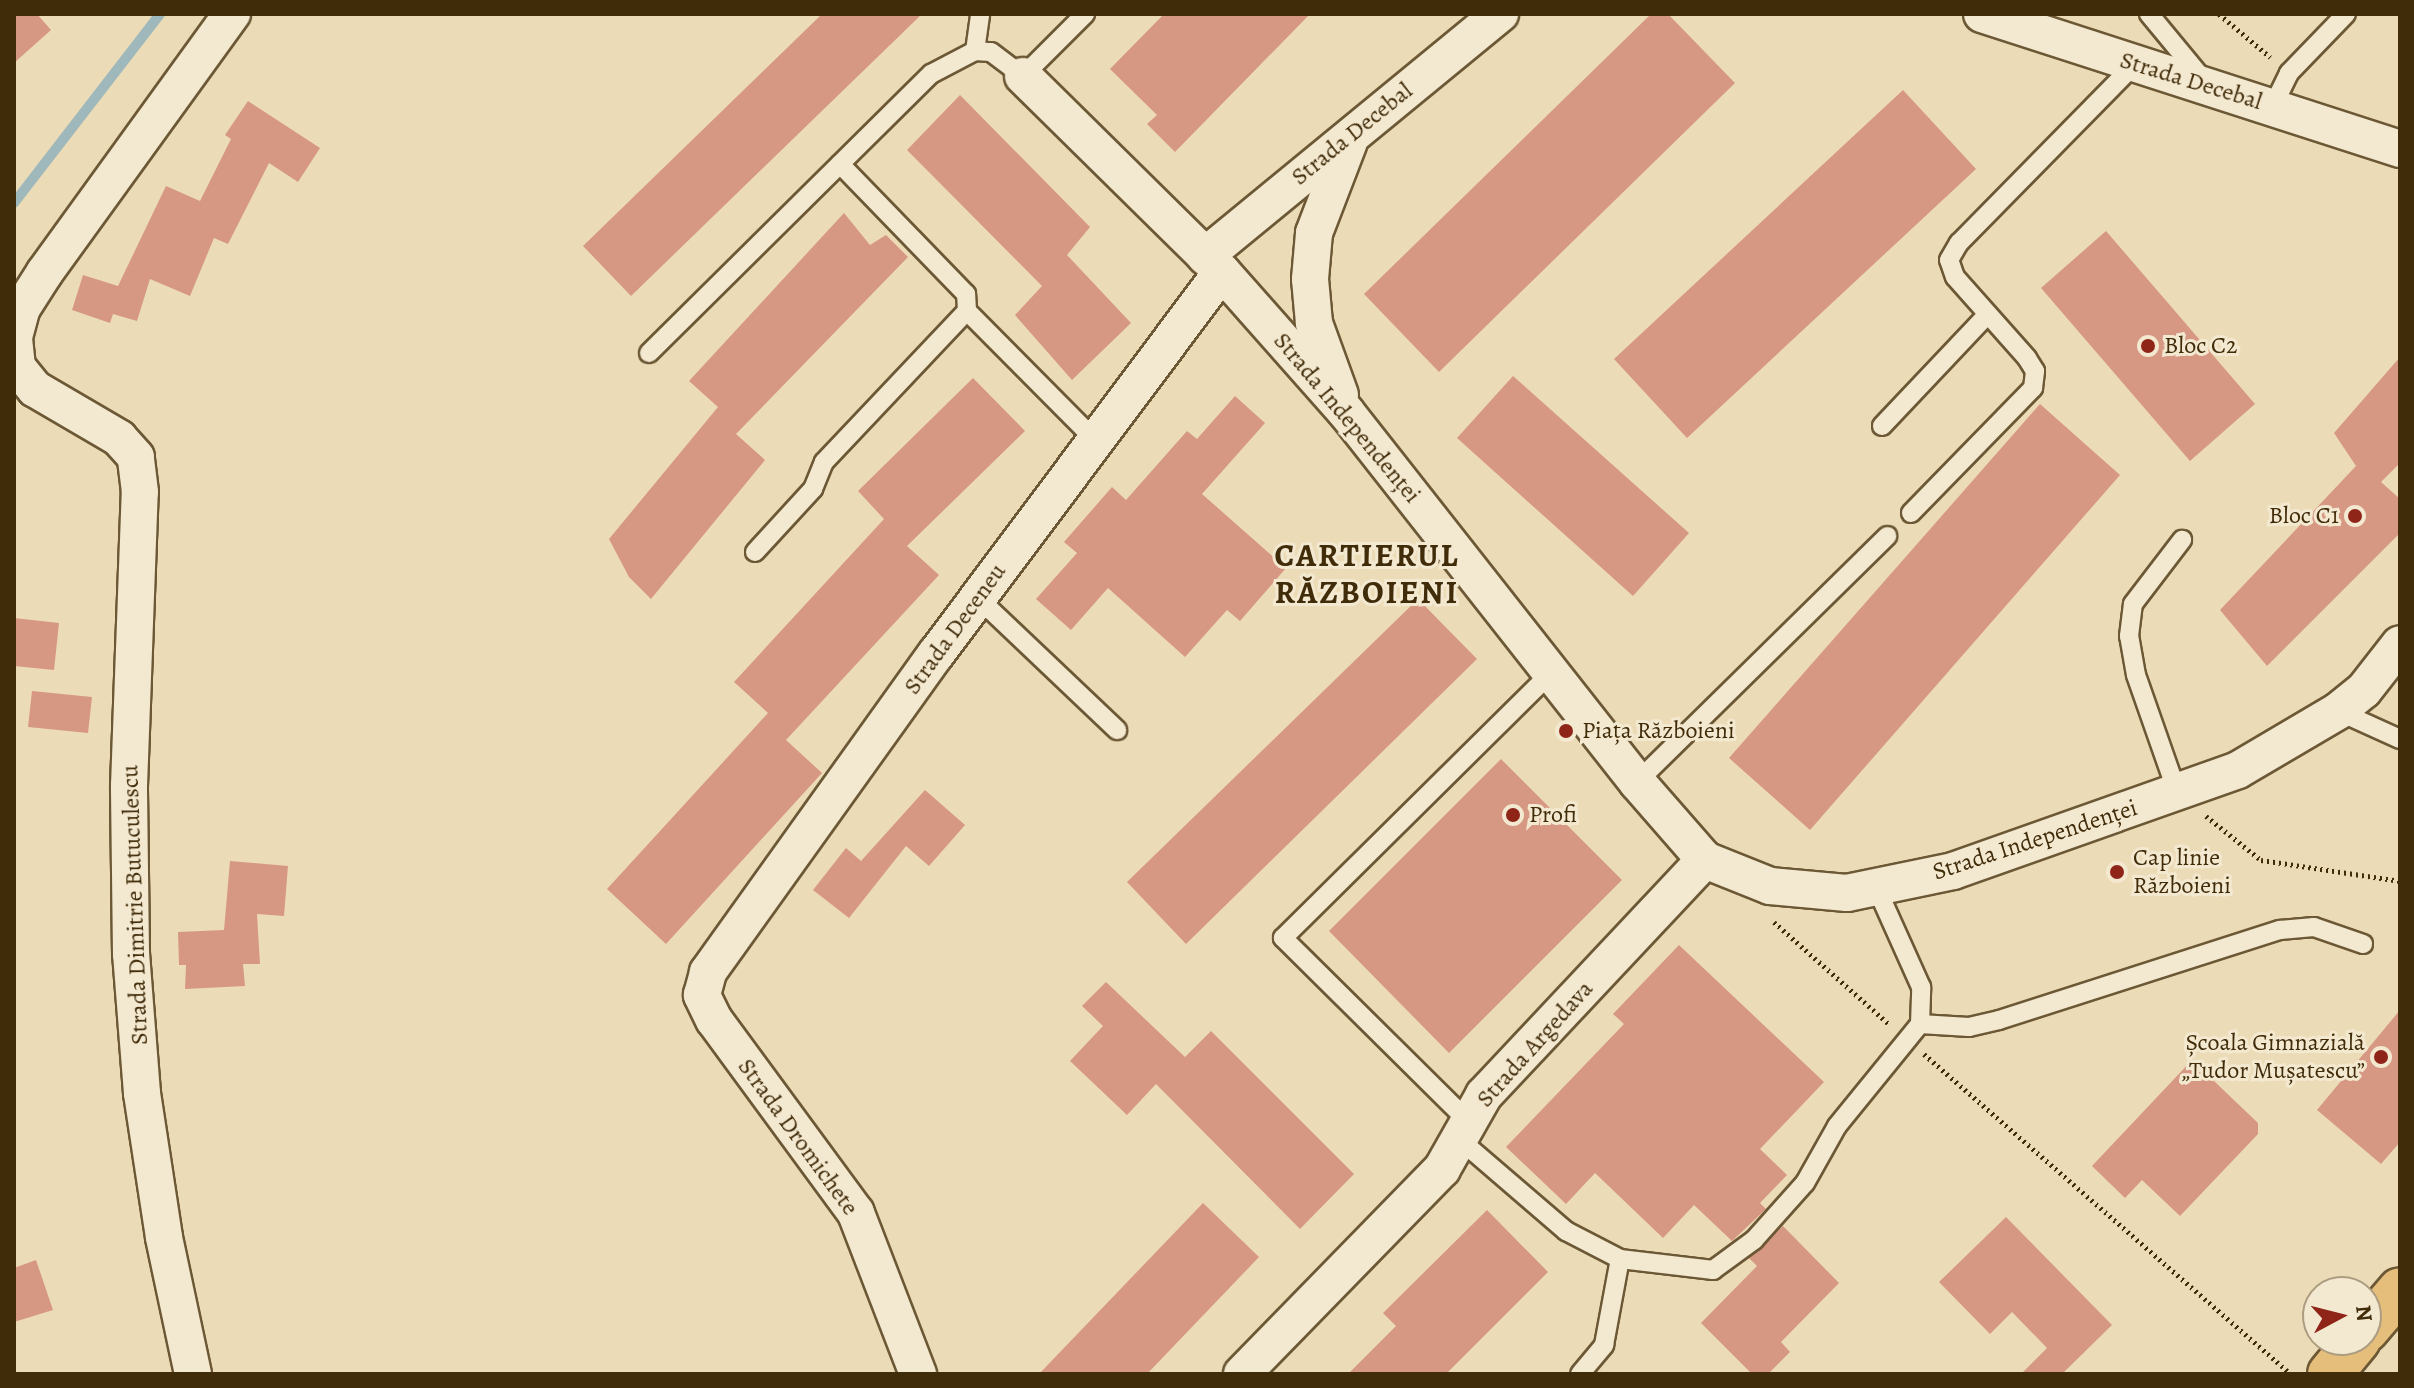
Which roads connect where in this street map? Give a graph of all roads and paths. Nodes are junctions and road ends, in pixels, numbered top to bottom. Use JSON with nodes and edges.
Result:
{"nodes":[{"id":1,"x":232,"y":14,"type":"edge"},
{"id":2,"x":980,"y":14,"type":"edge"},
{"id":3,"x":1085,"y":14,"type":"edge"},
{"id":4,"x":1500,"y":14,"type":"edge"},
{"id":5,"x":2149,"y":14,"type":"edge"},
{"id":6,"x":2219,"y":14,"type":"edge"},
{"id":7,"x":2346,"y":14,"type":"edge"},
{"id":8,"x":2000,"y":17,"type":"edge"},
{"id":9,"x":975,"y":51,"type":"junction"},
{"id":10,"x":2135,"y":64,"type":"junction"},
{"id":11,"x":2289,"y":73,"type":"junction"},
{"id":12,"x":1023,"y":76,"type":"junction"},
{"id":13,"x":2208,"y":86,"type":"junction"},
{"id":14,"x":2273,"y":106,"type":"junction"},
{"id":15,"x":1355,"y":130,"type":"junction"},
{"id":16,"x":2400,"y":149,"type":"edge"},
{"id":17,"x":840,"y":164,"type":"junction"},
{"id":18,"x":1214,"y":264,"type":"junction"},
{"id":19,"x":967,"y":311,"type":"junction"},
{"id":20,"x":1988,"y":314,"type":"junction"},
{"id":21,"x":649,"y":353,"type":"dead end"},
{"id":22,"x":16,"y":368,"type":"edge"},
{"id":23,"x":1346,"y":412,"type":"junction"},
{"id":24,"x":1882,"y":426,"type":"dead end"},
{"id":25,"x":1096,"y":441,"type":"junction"},
{"id":26,"x":1911,"y":513,"type":"dead end"},
{"id":27,"x":1887,"y":536,"type":"dead end"},
{"id":28,"x":2182,"y":540,"type":"dead end"},
{"id":29,"x":755,"y":552,"type":"dead end"},
{"id":30,"x":978,"y":598,"type":"junction"},
{"id":31,"x":2400,"y":644,"type":"edge"},
{"id":32,"x":1551,"y":673,"type":"junction"},
{"id":33,"x":2338,"y":711,"type":"junction"},
{"id":34,"x":1117,"y":730,"type":"dead end"},
{"id":35,"x":2399,"y":737,"type":"edge"},
{"id":36,"x":1637,"y":782,"type":"junction"},
{"id":37,"x":2177,"y":792,"type":"junction"},
{"id":38,"x":1705,"y":860,"type":"junction"},
{"id":39,"x":2400,"y":881,"type":"edge"},
{"id":40,"x":1876,"y":887,"type":"junction"},
{"id":41,"x":1763,"y":912,"type":"dead end"},
{"id":42,"x":2363,"y":944,"type":"dead end"},
{"id":43,"x":702,"y":995,"type":"joint"},
{"id":44,"x":1920,"y":1024,"type":"junction"},
{"id":45,"x":1909,"y":1042,"type":"junction"},
{"id":46,"x":1464,"y":1130,"type":"junction"},
{"id":47,"x":1620,"y":1259,"type":"junction"},
{"id":48,"x":2400,"y":1290,"type":"edge"},
{"id":49,"x":2382,"y":1311,"type":"edge"},
{"id":50,"x":2345,"y":1356,"type":"edge"},
{"id":51,"x":193,"y":1374,"type":"edge"},
{"id":52,"x":918,"y":1374,"type":"edge"},
{"id":53,"x":1242,"y":1374,"type":"edge"},
{"id":54,"x":1580,"y":1374,"type":"edge"},
{"id":55,"x":2291,"y":1374,"type":"edge"},
{"id":56,"x":2330,"y":1374,"type":"edge"}],
"edges":[{"from":1,"to":22,"type":"street"},
{"from":2,"to":9,"type":"lane"},
{"from":3,"to":12,"type":"lane"},
{"from":4,"to":15,"type":"street","name":"Strada Decebal"},
{"from":5,"to":13,"type":"lane"},
{"from":6,"to":11,"type":"path"},
{"from":7,"to":11,"type":"lane"},
{"from":8,"to":10,"type":"street","name":"Strada Decebal"},
{"from":9,"to":12,"type":"lane"},
{"from":9,"to":17,"type":"lane"},
{"from":10,"to":13,"type":"street","name":"Strada Decebal"},
{"from":10,"to":20,"type":"lane"},
{"from":11,"to":14,"type":"lane"},
{"from":12,"to":18,"type":"street","name":"Strada Independenței"},
{"from":13,"to":14,"type":"street","name":"Strada Decebal"},
{"from":14,"to":16,"type":"street","name":"Strada Decebal"},
{"from":15,"to":18,"type":"street","name":"Strada Decebal"},
{"from":15,"to":23,"type":"street"},
{"from":17,"to":19,"type":"lane"},
{"from":17,"to":21,"type":"lane"},
{"from":18,"to":23,"type":"street","name":"Strada Independenței"},
{"from":18,"to":25,"type":"street","name":"Strada Deceneu"},
{"from":19,"to":25,"type":"lane"},
{"from":19,"to":29,"type":"lane"},
{"from":20,"to":24,"type":"lane"},
{"from":20,"to":26,"type":"lane"},
{"from":22,"to":51,"type":"street","name":"Strada Dimitrie Butuculescu"},
{"from":23,"to":32,"type":"street","name":"Strada Independenței"},
{"from":25,"to":30,"type":"street","name":"Strada Deceneu"},
{"from":27,"to":36,"type":"lane"},
{"from":28,"to":37,"type":"lane"},
{"from":30,"to":34,"type":"lane"},
{"from":30,"to":43,"type":"street","name":"Strada Deceneu"},
{"from":31,"to":33,"type":"street","name":"Strada Independenței"},
{"from":32,"to":36,"type":"street","name":"Strada Independenței"},
{"from":32,"to":46,"type":"lane"},
{"from":33,"to":35,"type":"lane"},
{"from":33,"to":37,"type":"street","name":"Strada Independenței"},
{"from":36,"to":38,"type":"street","name":"Strada Independenței"},
{"from":37,"to":39,"type":"path"},
{"from":37,"to":40,"type":"street","name":"Strada Independenței"},
{"from":38,"to":40,"type":"street","name":"Strada Independenței"},
{"from":38,"to":46,"type":"street","name":"Strada Argedava"},
{"from":40,"to":44,"type":"lane"},
{"from":41,"to":45,"type":"path"},
{"from":42,"to":44,"type":"lane"},
{"from":43,"to":52,"type":"street","name":"Strada Dromichete"},
{"from":44,"to":45,"type":"lane"},
{"from":45,"to":47,"type":"lane"},
{"from":45,"to":55,"type":"path"},
{"from":46,"to":47,"type":"lane"},
{"from":46,"to":53,"type":"street","name":"Strada Argedava"},
{"from":47,"to":54,"type":"lane"},
{"from":48,"to":49,"type":"main road"},
{"from":50,"to":56,"type":"main road"}]}
